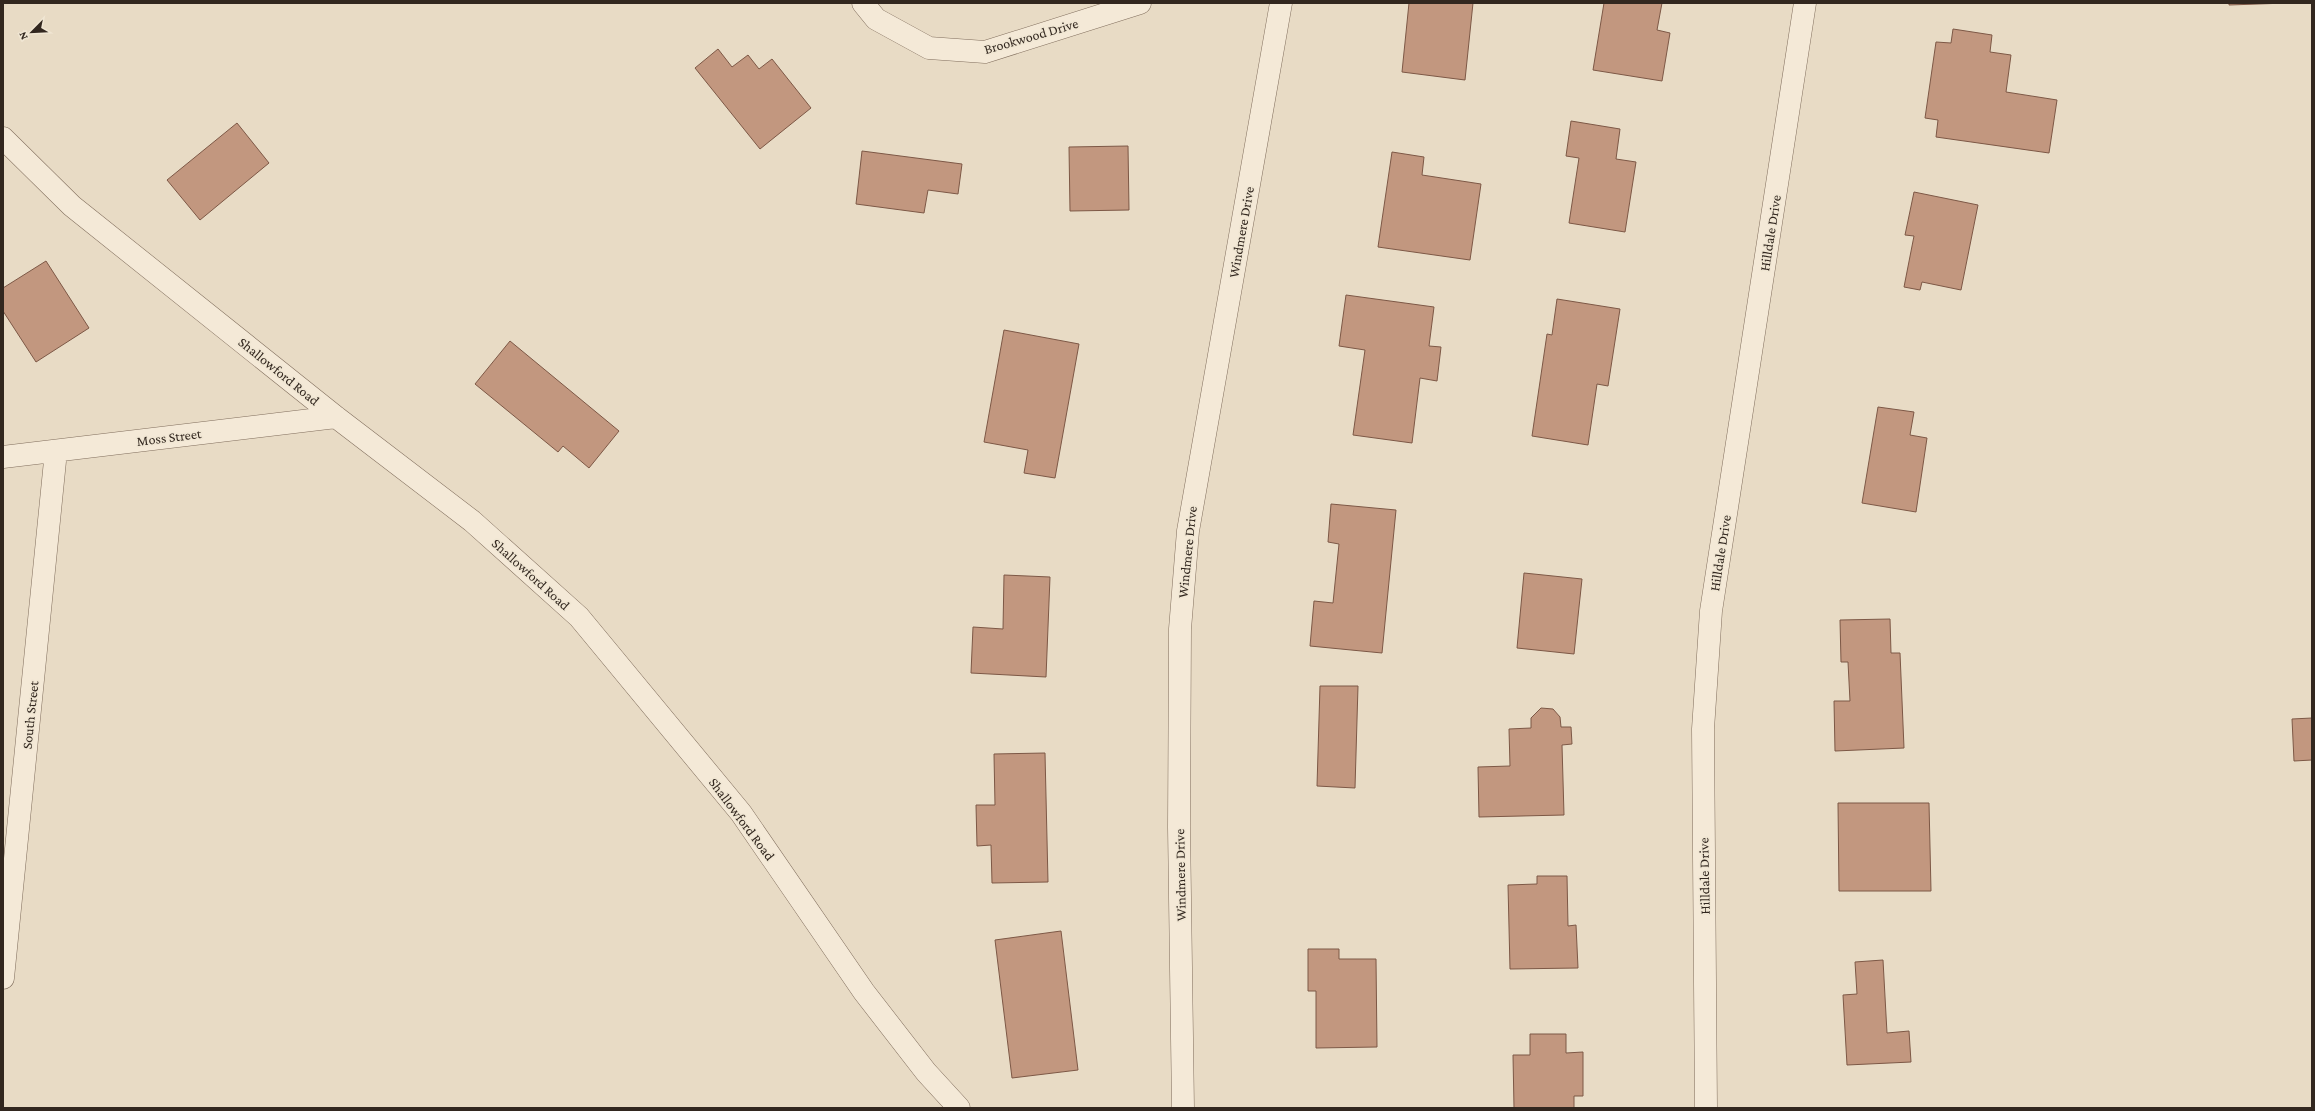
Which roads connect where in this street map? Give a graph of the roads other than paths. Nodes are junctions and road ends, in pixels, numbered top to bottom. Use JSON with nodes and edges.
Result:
{"nodes":[{"id":1,"x":863,"y":3,"type":"edge"},
{"id":2,"x":1140,"y":3,"type":"edge"},
{"id":3,"x":1281,"y":3,"type":"edge"},
{"id":4,"x":1805,"y":3,"type":"edge"},
{"id":5,"x":3,"y":138,"type":"edge"},
{"id":6,"x":336,"y":417,"type":"junction"},
{"id":7,"x":56,"y":451,"type":"junction"},
{"id":8,"x":3,"y":457,"type":"edge"},
{"id":9,"x":3,"y":978,"type":"edge"},
{"id":10,"x":959,"y":1108,"type":"edge"},
{"id":11,"x":1183,"y":1108,"type":"edge"},
{"id":12,"x":1706,"y":1108,"type":"edge"}],
"edges":[{"from":1,"to":2,"type":"street","name":"Brookwood Drive"},
{"from":3,"to":11,"type":"street","name":"Windmere Drive"},
{"from":4,"to":12,"type":"street","name":"Hilldale Drive"},
{"from":5,"to":6,"type":"street","name":"Shallowford Road"},
{"from":6,"to":7,"type":"street","name":"Moss Street"},
{"from":6,"to":10,"type":"street","name":"Shallowford Road"},
{"from":7,"to":8,"type":"street","name":"Moss Street"},
{"from":7,"to":9,"type":"street","name":"South Street"}]}
